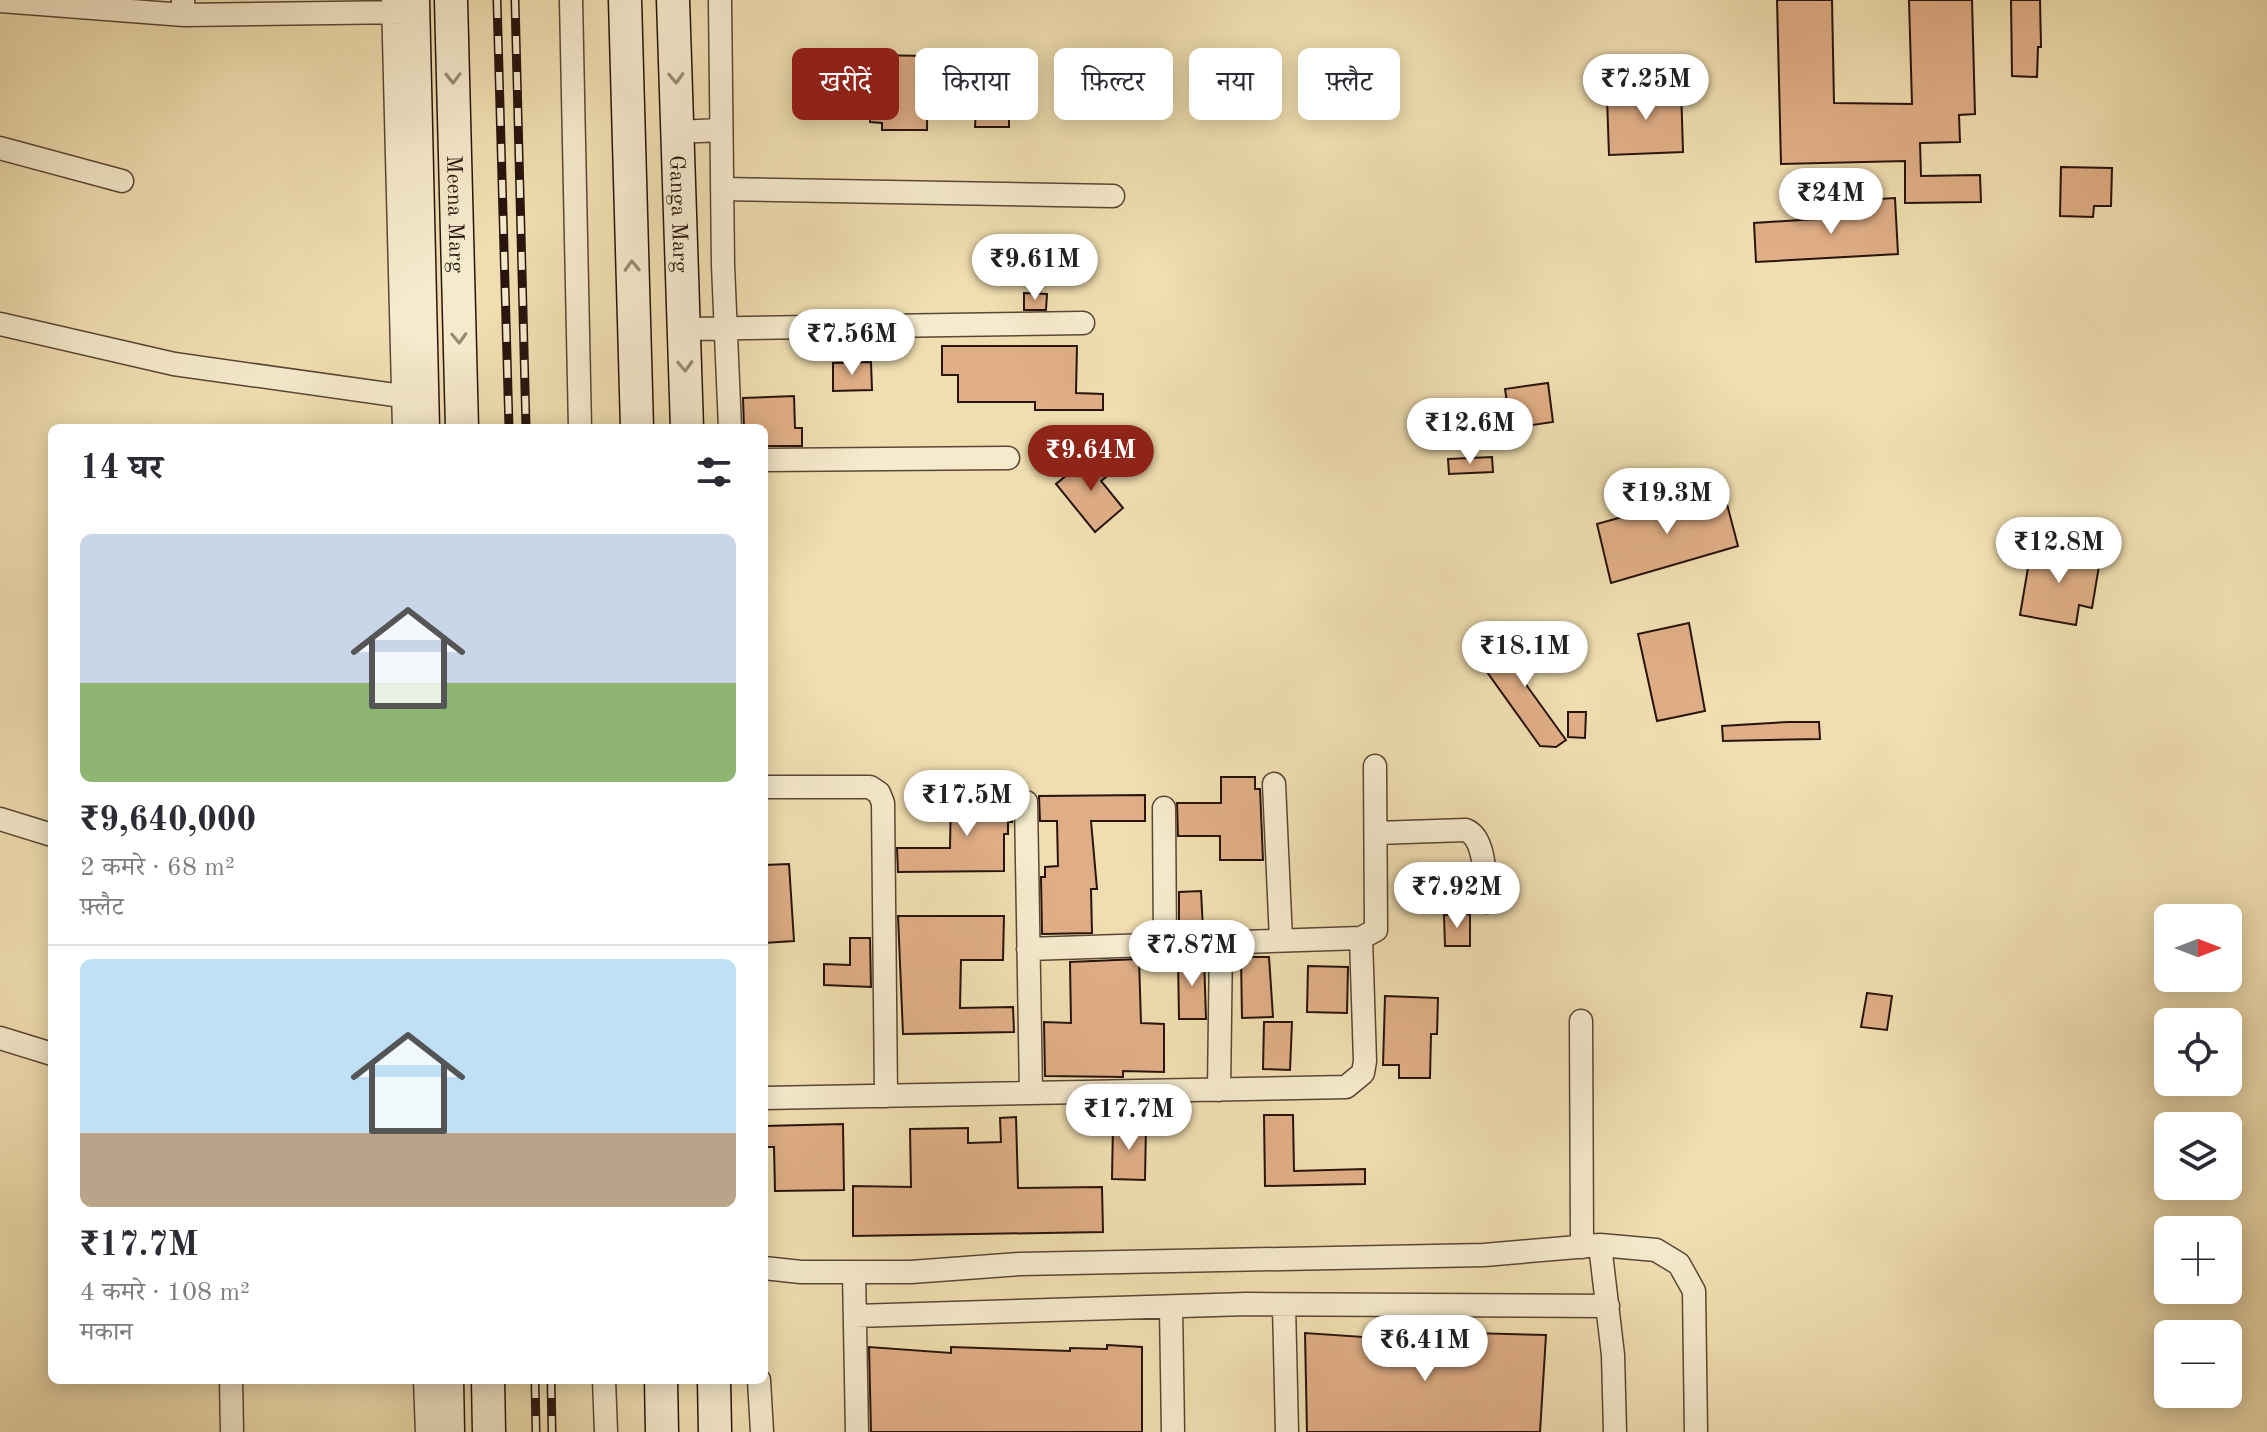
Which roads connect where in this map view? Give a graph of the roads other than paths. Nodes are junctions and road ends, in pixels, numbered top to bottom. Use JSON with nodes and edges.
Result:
{"nodes":[{"id":1,"x":451,"y":0,"type":"edge"},
{"id":2,"x":571,"y":0,"type":"edge"},
{"id":3,"x":625,"y":0,"type":"edge"},
{"id":4,"x":673,"y":0,"type":"edge"},
{"id":5,"x":720,"y":0,"type":"edge"},
{"id":6,"x":0,"y":1,"type":"edge"},
{"id":7,"x":403,"y":6,"type":"edge"},
{"id":8,"x":184,"y":7,"type":"edge"},
{"id":9,"x":721,"y":130,"type":"junction"},
{"id":10,"x":677,"y":132,"type":"junction"},
{"id":11,"x":0,"y":148,"type":"edge"},
{"id":12,"x":122,"y":181,"type":"dead end"},
{"id":13,"x":722,"y":189,"type":"junction"},
{"id":14,"x":1113,"y":196,"type":"dead end"},
{"id":15,"x":1083,"y":323,"type":"dead end"},
{"id":16,"x":0,"y":324,"type":"edge"},
{"id":17,"x":684,"y":329,"type":"junction"},
{"id":18,"x":726,"y":329,"type":"junction"},
{"id":19,"x":416,"y":408,"type":"edge"},
{"id":20,"x":462,"y":424,"type":"edge"},
{"id":21,"x":580,"y":424,"type":"edge"},
{"id":22,"x":637,"y":424,"type":"edge"},
{"id":23,"x":687,"y":424,"type":"edge"},
{"id":24,"x":730,"y":424,"type":"edge"},
{"id":25,"x":1008,"y":458,"type":"dead end"},
{"id":26,"x":768,"y":460,"type":"edge"},
{"id":27,"x":1375,"y":766,"type":"dead end"},
{"id":28,"x":1274,"y":784,"type":"dead end"},
{"id":29,"x":768,"y":787,"type":"edge"},
{"id":30,"x":1026,"y":802,"type":"dead end"},
{"id":31,"x":1164,"y":808,"type":"dead end"},
{"id":32,"x":0,"y":819,"type":"edge"},
{"id":33,"x":1376,"y":833,"type":"junction"},
{"id":34,"x":48,"y":834,"type":"edge"},
{"id":35,"x":1487,"y":902,"type":"dead end"},
{"id":36,"x":1361,"y":938,"type":"junction"},
{"id":37,"x":1281,"y":940,"type":"junction"},
{"id":38,"x":1221,"y":942,"type":"junction"},
{"id":39,"x":1165,"y":944,"type":"junction"},
{"id":40,"x":1028,"y":949,"type":"junction"},
{"id":41,"x":1581,"y":1021,"type":"dead end"},
{"id":42,"x":0,"y":1038,"type":"edge"},
{"id":43,"x":48,"y":1053,"type":"edge"},
{"id":44,"x":1219,"y":1090,"type":"junction"},
{"id":45,"x":1031,"y":1093,"type":"junction"},
{"id":46,"x":886,"y":1096,"type":"junction"},
{"id":47,"x":768,"y":1098,"type":"edge"},
{"id":48,"x":1591,"y":1246,"type":"junction"},
{"id":49,"x":768,"y":1268,"type":"edge"},
{"id":50,"x":854,"y":1272,"type":"junction"},
{"id":51,"x":1284,"y":1305,"type":"junction"},
{"id":52,"x":1608,"y":1306,"type":"junction"},
{"id":53,"x":1171,"y":1307,"type":"junction"},
{"id":54,"x":855,"y":1316,"type":"junction"},
{"id":55,"x":231,"y":1384,"type":"edge"},
{"id":56,"x":425,"y":1384,"type":"edge"},
{"id":57,"x":447,"y":1384,"type":"edge"},
{"id":58,"x":488,"y":1384,"type":"edge"},
{"id":59,"x":604,"y":1384,"type":"edge"},
{"id":60,"x":661,"y":1384,"type":"edge"},
{"id":61,"x":714,"y":1384,"type":"edge"},
{"id":62,"x":759,"y":1384,"type":"edge"},
{"id":63,"x":232,"y":1432,"type":"edge"},
{"id":64,"x":427,"y":1432,"type":"edge"},
{"id":65,"x":448,"y":1432,"type":"edge"},
{"id":66,"x":489,"y":1432,"type":"edge"},
{"id":67,"x":606,"y":1432,"type":"edge"},
{"id":68,"x":662,"y":1432,"type":"edge"},
{"id":69,"x":715,"y":1432,"type":"edge"},
{"id":70,"x":762,"y":1432,"type":"edge"},
{"id":71,"x":857,"y":1432,"type":"edge"},
{"id":72,"x":1173,"y":1432,"type":"edge"},
{"id":73,"x":1287,"y":1432,"type":"edge"},
{"id":74,"x":1615,"y":1432,"type":"edge"},
{"id":75,"x":1696,"y":1432,"type":"edge"}],
"edges":[{"from":1,"to":20,"type":"street","name":"Meena Marg","one_way":true},
{"from":2,"to":21,"type":"street"},
{"from":22,"to":3,"type":"street","one_way":true},
{"from":4,"to":10,"type":"street","name":"Ganga Marg","one_way":true},
{"from":5,"to":9,"type":"street"},
{"from":6,"to":8,"type":"street"},
{"from":7,"to":8,"type":"street"},
{"from":7,"to":19,"type":"street","name":"Meena Marg"},
{"from":9,"to":10,"type":"street"},
{"from":9,"to":13,"type":"street"},
{"from":10,"to":17,"type":"street","name":"Ganga Marg"},
{"from":11,"to":12,"type":"street"},
{"from":13,"to":14,"type":"street"},
{"from":13,"to":18,"type":"street"},
{"from":15,"to":18,"type":"street"},
{"from":16,"to":19,"type":"street"},
{"from":17,"to":18,"type":"street"},
{"from":17,"to":23,"type":"street","name":"Ganga Marg","one_way":true},
{"from":18,"to":24,"type":"street"},
{"from":25,"to":26,"type":"street"},
{"from":27,"to":33,"type":"street"},
{"from":28,"to":37,"type":"street"},
{"from":29,"to":46,"type":"street"},
{"from":30,"to":40,"type":"street"},
{"from":31,"to":39,"type":"street"},
{"from":32,"to":34,"type":"street"},
{"from":33,"to":35,"type":"street"},
{"from":33,"to":36,"type":"street"},
{"from":36,"to":37,"type":"street"},
{"from":36,"to":44,"type":"street"},
{"from":37,"to":38,"type":"street"},
{"from":38,"to":39,"type":"street"},
{"from":38,"to":44,"type":"street"},
{"from":39,"to":40,"type":"street"},
{"from":40,"to":45,"type":"street"},
{"from":41,"to":48,"type":"street"},
{"from":42,"to":43,"type":"street"},
{"from":44,"to":45,"type":"street"},
{"from":45,"to":46,"type":"street"},
{"from":46,"to":47,"type":"street"},
{"from":48,"to":50,"type":"street"},
{"from":48,"to":52,"type":"street"},
{"from":48,"to":75,"type":"street"},
{"from":49,"to":50,"type":"street"},
{"from":50,"to":54,"type":"street"},
{"from":51,"to":52,"type":"street"},
{"from":51,"to":53,"type":"street"},
{"from":51,"to":73,"type":"street"},
{"from":52,"to":74,"type":"street"},
{"from":53,"to":54,"type":"street"},
{"from":53,"to":72,"type":"street"},
{"from":54,"to":71,"type":"street"},
{"from":55,"to":63,"type":"street"},
{"from":56,"to":64,"type":"street"},
{"from":57,"to":65,"type":"street"},
{"from":58,"to":66,"type":"street"},
{"from":59,"to":67,"type":"street"},
{"from":60,"to":68,"type":"street"},
{"from":61,"to":69,"type":"street"},
{"from":62,"to":70,"type":"street"}]}
